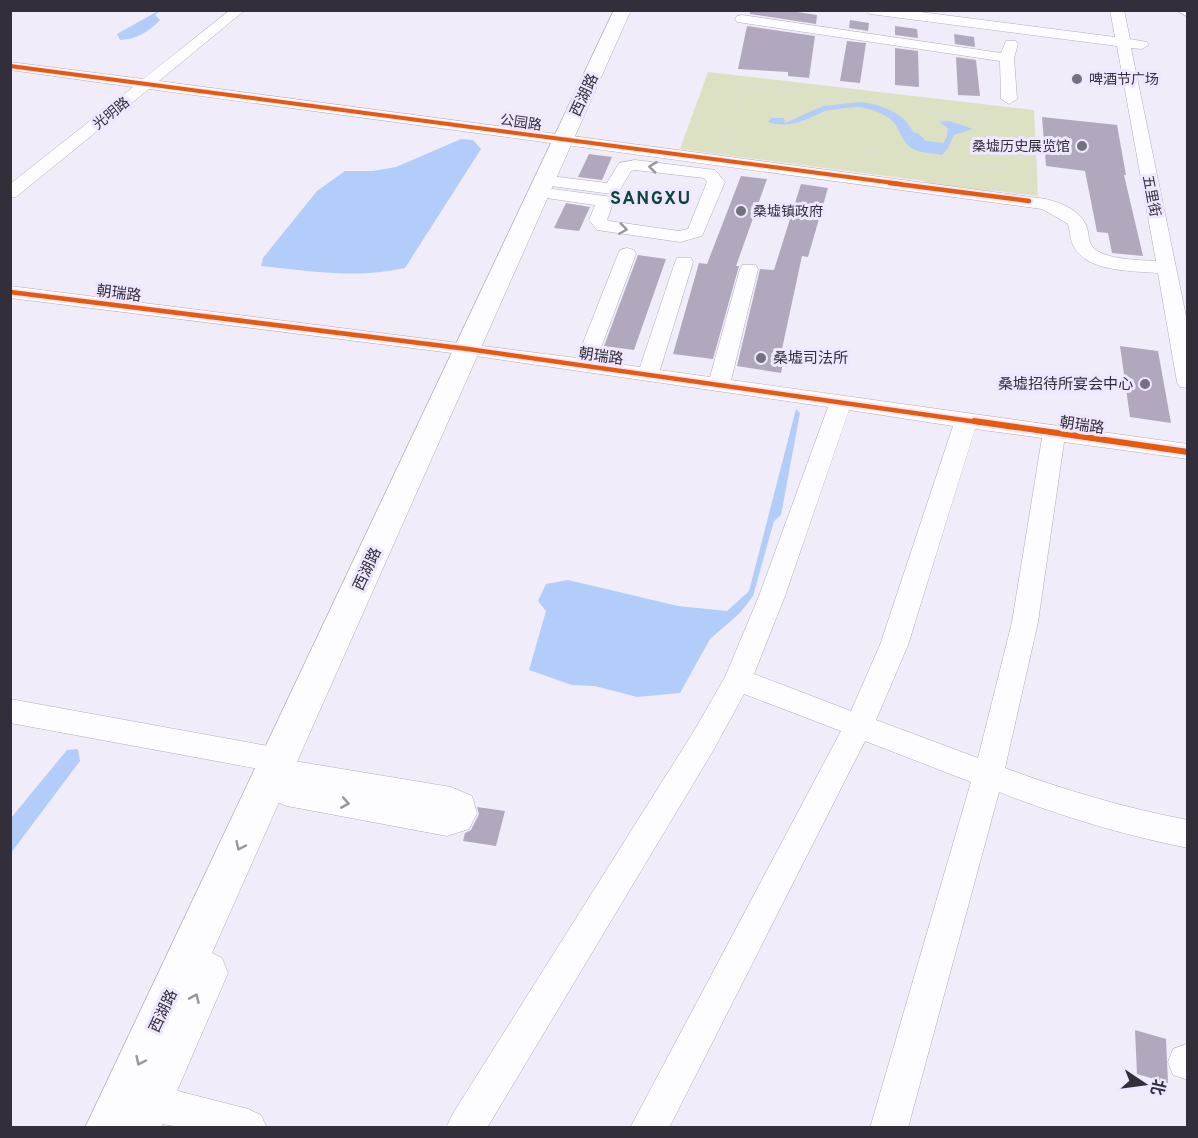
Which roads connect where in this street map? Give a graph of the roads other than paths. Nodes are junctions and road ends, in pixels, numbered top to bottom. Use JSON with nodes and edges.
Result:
{"nodes":[{"id":1,"x":239,"y":10,"type":"edge"},
{"id":2,"x":623,"y":10,"type":"edge"},
{"id":3,"x":633,"y":10,"type":"edge"},
{"id":4,"x":870,"y":10,"type":"edge"},
{"id":5,"x":1117,"y":10,"type":"edge"},
{"id":6,"x":742,"y":19,"type":"dead end"},
{"id":7,"x":1016,"y":29,"type":"junction"},
{"id":8,"x":1123,"y":43,"type":"junction"},
{"id":9,"x":1142,"y":45,"type":"dead end"},
{"id":10,"x":1007,"y":58,"type":"junction"},
{"id":11,"x":10,"y":66,"type":"edge"},
{"id":12,"x":147,"y":85,"type":"junction"},
{"id":13,"x":1009,"y":99,"type":"dead end"},
{"id":14,"x":570,"y":141,"type":"junction"},
{"id":15,"x":556,"y":188,"type":"junction"},
{"id":16,"x":10,"y":193,"type":"edge"},
{"id":17,"x":627,"y":254,"type":"dead end"},
{"id":18,"x":684,"y":262,"type":"dead end"},
{"id":19,"x":1166,"y":268,"type":"junction"},
{"id":20,"x":749,"y":269,"type":"dead end"},
{"id":21,"x":10,"y":292,"type":"edge"},
{"id":22,"x":476,"y":350,"type":"junction"},
{"id":23,"x":584,"y":366,"type":"junction"},
{"id":24,"x":648,"y":375,"type":"junction"},
{"id":25,"x":1188,"y":382,"type":"edge"},
{"id":26,"x":719,"y":385,"type":"junction"},
{"id":27,"x":841,"y":402,"type":"junction"},
{"id":28,"x":958,"y":412,"type":"junction"},
{"id":29,"x":1054,"y":433,"type":"junction"},
{"id":30,"x":1188,"y":452,"type":"edge"},
{"id":31,"x":738,"y":680,"type":"junction"},
{"id":32,"x":10,"y":711,"type":"edge"},
{"id":33,"x":859,"y":725,"type":"junction"},
{"id":34,"x":287,"y":776,"type":"junction"},
{"id":35,"x":988,"y":776,"type":"junction"},
{"id":36,"x":1188,"y":834,"type":"edge"},
{"id":37,"x":142,"y":1115,"type":"edge"},
{"id":38,"x":109,"y":1128,"type":"edge"},
{"id":39,"x":248,"y":1128,"type":"edge"},
{"id":40,"x":465,"y":1128,"type":"edge"},
{"id":41,"x":649,"y":1128,"type":"edge"},
{"id":42,"x":889,"y":1128,"type":"edge"}],
"edges":[{"from":1,"to":12,"type":"street","name":"光明路"},
{"from":2,"to":14,"type":"main road","name":"西湖路"},
{"from":3,"to":14,"type":"main road","name":"西湖路"},
{"from":4,"to":7,"type":"street"},
{"from":5,"to":8,"type":"street","name":"五里街"},
{"from":6,"to":10,"type":"street"},
{"from":7,"to":8,"type":"street"},
{"from":7,"to":10,"type":"street"},
{"from":8,"to":9,"type":"street"},
{"from":8,"to":19,"type":"street","name":"五里街"},
{"from":10,"to":13,"type":"street"},
{"from":11,"to":12,"type":"street","name":"公园路"},
{"from":12,"to":14,"type":"street","name":"公园路"},
{"from":12,"to":16,"type":"street","name":"光明路"},
{"from":14,"to":15,"type":"main road","name":"西湖路"},
{"from":14,"to":19,"type":"street","name":"公园路"},
{"from":14,"to":22,"type":"main road","name":"西湖路"},
{"from":15,"to":15,"type":"street","one_way":true},
{"from":15,"to":22,"type":"main road","name":"西湖路"},
{"from":17,"to":23,"type":"street"},
{"from":18,"to":24,"type":"street"},
{"from":19,"to":25,"type":"street","name":"五里街"},
{"from":20,"to":26,"type":"street"},
{"from":21,"to":22,"type":"street","name":"朝瑞路"},
{"from":22,"to":23,"type":"street","name":"朝瑞路"},
{"from":22,"to":34,"type":"main road","name":"西湖路"},
{"from":23,"to":24,"type":"street","name":"朝瑞路"},
{"from":24,"to":26,"type":"street","name":"朝瑞路"},
{"from":26,"to":27,"type":"street","name":"朝瑞路"},
{"from":27,"to":28,"type":"street","name":"朝瑞路"},
{"from":27,"to":31,"type":"street"},
{"from":28,"to":29,"type":"street","name":"朝瑞路"},
{"from":28,"to":33,"type":"street"},
{"from":29,"to":30,"type":"street","name":"朝瑞路"},
{"from":29,"to":35,"type":"street"},
{"from":31,"to":33,"type":"street"},
{"from":31,"to":40,"type":"street"},
{"from":32,"to":34,"type":"street"},
{"from":33,"to":35,"type":"street"},
{"from":33,"to":41,"type":"street"},
{"from":37,"to":34,"type":"main road","name":"西湖路","one_way":true},
{"from":34,"to":38,"type":"main road","name":"西湖路","one_way":true},
{"from":35,"to":36,"type":"street"},
{"from":35,"to":42,"type":"street"},
{"from":37,"to":39,"type":"street"}]}
